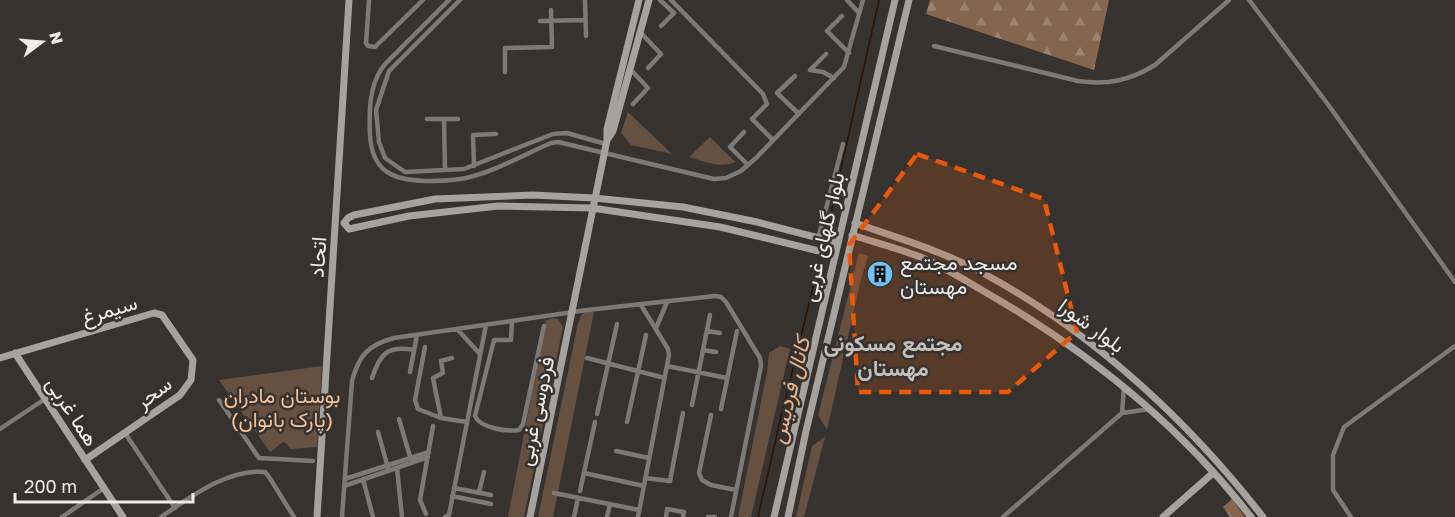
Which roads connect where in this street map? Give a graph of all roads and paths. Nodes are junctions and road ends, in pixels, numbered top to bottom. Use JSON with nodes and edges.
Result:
{"nodes":[{"id":1,"x":349,"y":0,"type":"edge"},
{"id":2,"x":369,"y":0,"type":"edge"},
{"id":3,"x":423,"y":0,"type":"edge"},
{"id":4,"x":449,"y":0,"type":"edge"},
{"id":5,"x":460,"y":0,"type":"edge"},
{"id":6,"x":585,"y":0,"type":"edge"},
{"id":7,"x":639,"y":0,"type":"edge"},
{"id":8,"x":649,"y":0,"type":"edge"},
{"id":9,"x":660,"y":0,"type":"edge"},
{"id":10,"x":671,"y":0,"type":"edge"},
{"id":11,"x":847,"y":0,"type":"edge"},
{"id":12,"x":862,"y":0,"type":"edge"},
{"id":13,"x":895,"y":0,"type":"edge"},
{"id":14,"x":909,"y":0,"type":"edge"},
{"id":15,"x":1229,"y":0,"type":"edge"},
{"id":16,"x":1249,"y":0,"type":"edge"},
{"id":17,"x":551,"y":10,"type":"dead end"},
{"id":18,"x":859,"y":13,"type":"junction"},
{"id":19,"x":842,"y":16,"type":"dead end"},
{"id":20,"x":585,"y":20,"type":"junction"},
{"id":21,"x":540,"y":21,"type":"dead end"},
{"id":22,"x":551,"y":21,"type":"junction"},
{"id":23,"x":661,"y":26,"type":"dead end"},
{"id":24,"x":640,"y":32,"type":"junction"},
{"id":25,"x":585,"y":36,"type":"dead end"},
{"id":26,"x":934,"y":46,"type":"dead end"},
{"id":27,"x":849,"y":53,"type":"junction"},
{"id":28,"x":826,"y":54,"type":"dead end"},
{"id":29,"x":648,"y":68,"type":"dead end"},
{"id":30,"x":630,"y":69,"type":"junction"},
{"id":31,"x":505,"y":72,"type":"dead end"},
{"id":32,"x":795,"y":76,"type":"dead end"},
{"id":33,"x":834,"y":78,"type":"junction"},
{"id":34,"x":633,"y":104,"type":"dead end"},
{"id":35,"x":799,"y":114,"type":"junction"},
{"id":36,"x":427,"y":119,"type":"dead end"},
{"id":37,"x":444,"y":119,"type":"junction"},
{"id":38,"x":458,"y":119,"type":"dead end"},
{"id":39,"x":865,"y":126,"type":"junction"},
{"id":40,"x":877,"y":130,"type":"junction"},
{"id":41,"x":744,"y":132,"type":"dead end"},
{"id":42,"x":496,"y":134,"type":"dead end"},
{"id":43,"x":773,"y":140,"type":"junction"},
{"id":44,"x":606,"y":142,"type":"junction"},
{"id":45,"x":843,"y":144,"type":"dead end"},
{"id":46,"x":604,"y":153,"type":"junction"},
{"id":47,"x":474,"y":165,"type":"junction"},
{"id":48,"x":748,"y":165,"type":"junction"},
{"id":49,"x":445,"y":170,"type":"junction"},
{"id":50,"x":594,"y":198,"type":"junction"},
{"id":51,"x":592,"y":208,"type":"junction"},
{"id":52,"x":855,"y":223,"type":"junction"},
{"id":53,"x":852,"y":235,"type":"junction"},
{"id":54,"x":818,"y":238,"type":"junction"},
{"id":55,"x":838,"y":243,"type":"junction"},
{"id":56,"x":814,"y":249,"type":"junction"},
{"id":57,"x":835,"y":255,"type":"junction"},
{"id":58,"x":1455,"y":282,"type":"edge"},
{"id":59,"x":668,"y":302,"type":"junction"},
{"id":60,"x":641,"y":305,"type":"junction"},
{"id":61,"x":572,"y":312,"type":"junction"},
{"id":62,"x":710,"y":315,"type":"dead end"},
{"id":63,"x":512,"y":321,"type":"junction"},
{"id":64,"x":617,"y":324,"type":"dead end"},
{"id":65,"x":486,"y":325,"type":"junction"},
{"id":66,"x":544,"y":326,"type":"dead end"},
{"id":67,"x":656,"y":328,"type":"junction"},
{"id":68,"x":457,"y":329,"type":"junction"},
{"id":69,"x":707,"y":331,"type":"junction"},
{"id":70,"x":737,"y":332,"type":"dead end"},
{"id":71,"x":720,"y":333,"type":"dead end"},
{"id":72,"x":417,"y":335,"type":"junction"},
{"id":73,"x":646,"y":335,"type":"dead end"},
{"id":74,"x":815,"y":344,"type":"junction"},
{"id":75,"x":826,"y":345,"type":"junction"},
{"id":76,"x":1455,"y":346,"type":"edge"},
{"id":77,"x":424,"y":347,"type":"dead end"},
{"id":78,"x":414,"y":350,"type":"junction"},
{"id":79,"x":703,"y":350,"type":"junction"},
{"id":80,"x":716,"y":352,"type":"dead end"},
{"id":81,"x":15,"y":353,"type":"junction"},
{"id":82,"x":480,"y":354,"type":"junction"},
{"id":83,"x":0,"y":358,"type":"edge"},
{"id":84,"x":452,"y":358,"type":"dead end"},
{"id":85,"x":587,"y":358,"type":"dead end"},
{"id":86,"x":608,"y":363,"type":"junction"},
{"id":87,"x":667,"y":366,"type":"junction"},
{"id":88,"x":638,"y":371,"type":"junction"},
{"id":89,"x":410,"y":372,"type":"dead end"},
{"id":90,"x":698,"y":372,"type":"junction"},
{"id":91,"x":193,"y":373,"type":"joint"},
{"id":92,"x":372,"y":378,"type":"dead end"},
{"id":93,"x":665,"y":378,"type":"junction"},
{"id":94,"x":727,"y":378,"type":"junction"},
{"id":95,"x":1124,"y":387,"type":"junction"},
{"id":96,"x":45,"y":399,"type":"junction"},
{"id":97,"x":219,"y":400,"type":"dead end"},
{"id":98,"x":692,"y":405,"type":"dead end"},
{"id":99,"x":721,"y":409,"type":"dead end"},
{"id":100,"x":1149,"y":409,"type":"junction"},
{"id":101,"x":683,"y":413,"type":"dead end"},
{"id":102,"x":1122,"y":413,"type":"junction"},
{"id":103,"x":597,"y":414,"type":"dead end"},
{"id":104,"x":711,"y":415,"type":"dead end"},
{"id":105,"x":441,"y":418,"type":"junction"},
{"id":106,"x":399,"y":419,"type":"dead end"},
{"id":107,"x":467,"y":422,"type":"junction"},
{"id":108,"x":595,"y":422,"type":"dead end"},
{"id":109,"x":627,"y":422,"type":"dead end"},
{"id":110,"x":433,"y":426,"type":"dead end"},
{"id":111,"x":0,"y":429,"type":"edge"},
{"id":112,"x":378,"y":432,"type":"dead end"},
{"id":113,"x":126,"y":433,"type":"junction"},
{"id":114,"x":616,"y":451,"type":"dead end"},
{"id":115,"x":428,"y":455,"type":"junction"},
{"id":116,"x":260,"y":458,"type":"junction"},
{"id":117,"x":649,"y":458,"type":"junction"},
{"id":118,"x":85,"y":460,"type":"junction"},
{"id":119,"x":411,"y":460,"type":"junction"},
{"id":120,"x":313,"y":461,"type":"dead end"},
{"id":121,"x":388,"y":468,"type":"junction"},
{"id":122,"x":397,"y":468,"type":"junction"},
{"id":123,"x":261,"y":472,"type":"junction"},
{"id":124,"x":484,"y":472,"type":"dead end"},
{"id":125,"x":584,"y":473,"type":"junction"},
{"id":126,"x":1213,"y":473,"type":"junction"},
{"id":127,"x":645,"y":478,"type":"junction"},
{"id":128,"x":345,"y":479,"type":"junction"},
{"id":129,"x":363,"y":479,"type":"junction"},
{"id":130,"x":344,"y":486,"type":"junction"},
{"id":131,"x":644,"y":486,"type":"junction"},
{"id":132,"x":104,"y":488,"type":"junction"},
{"id":133,"x":454,"y":488,"type":"junction"},
{"id":134,"x":736,"y":490,"type":"junction"},
{"id":135,"x":580,"y":491,"type":"dead end"},
{"id":136,"x":479,"y":492,"type":"junction"},
{"id":137,"x":554,"y":493,"type":"dead end"},
{"id":138,"x":491,"y":495,"type":"dead end"},
{"id":139,"x":452,"y":496,"type":"junction"},
{"id":140,"x":578,"y":498,"type":"junction"},
{"id":141,"x":491,"y":504,"type":"dead end"},
{"id":142,"x":610,"y":504,"type":"junction"},
{"id":143,"x":175,"y":508,"type":"junction"},
{"id":144,"x":639,"y":510,"type":"junction"},
{"id":145,"x":426,"y":514,"type":"dead end"},
{"id":146,"x":62,"y":517,"type":"edge"},
{"id":147,"x":123,"y":517,"type":"edge"},
{"id":148,"x":161,"y":517,"type":"edge"},
{"id":149,"x":294,"y":517,"type":"edge"},
{"id":150,"x":317,"y":517,"type":"edge"},
{"id":151,"x":342,"y":517,"type":"edge"},
{"id":152,"x":373,"y":517,"type":"edge"},
{"id":153,"x":402,"y":517,"type":"edge"},
{"id":154,"x":445,"y":517,"type":"edge"},
{"id":155,"x":530,"y":517,"type":"edge"},
{"id":156,"x":574,"y":517,"type":"edge"},
{"id":157,"x":607,"y":517,"type":"edge"},
{"id":158,"x":638,"y":517,"type":"edge"},
{"id":159,"x":666,"y":517,"type":"edge"},
{"id":160,"x":683,"y":517,"type":"edge"},
{"id":161,"x":708,"y":517,"type":"edge"},
{"id":162,"x":715,"y":517,"type":"edge"},
{"id":163,"x":731,"y":517,"type":"edge"},
{"id":164,"x":774,"y":517,"type":"edge"},
{"id":165,"x":788,"y":517,"type":"edge"},
{"id":166,"x":1003,"y":517,"type":"edge"},
{"id":167,"x":1163,"y":517,"type":"edge"},
{"id":168,"x":1251,"y":517,"type":"edge"},
{"id":169,"x":1263,"y":517,"type":"edge"},
{"id":170,"x":1352,"y":517,"type":"edge"}],
"edges":[{"from":1,"to":150,"type":"main road","name":"اتحاد"},
{"from":2,"to":3,"type":"street"},
{"from":4,"to":46,"type":"street"},
{"from":5,"to":49,"type":"street"},
{"from":6,"to":20,"type":"street"},
{"from":7,"to":44,"type":"main road"},
{"from":8,"to":24,"type":"main road"},
{"from":9,"to":23,"type":"street"},
{"from":10,"to":43,"type":"street"},
{"from":11,"to":18,"type":"street"},
{"from":12,"to":18,"type":"street"},
{"from":13,"to":39,"type":"main road","name":"بلوار گلهای غربی"},
{"from":14,"to":40,"type":"main road","name":"بلوار گلهای غربی"},
{"from":15,"to":26,"type":"street"},
{"from":16,"to":58,"type":"street"},
{"from":17,"to":22,"type":"street"},
{"from":18,"to":27,"type":"street"},
{"from":19,"to":27,"type":"street"},
{"from":20,"to":22,"type":"street"},
{"from":20,"to":25,"type":"street"},
{"from":21,"to":22,"type":"street"},
{"from":22,"to":31,"type":"street"},
{"from":24,"to":29,"type":"street"},
{"from":24,"to":30,"type":"main road"},
{"from":27,"to":33,"type":"street"},
{"from":28,"to":33,"type":"street"},
{"from":30,"to":34,"type":"street"},
{"from":30,"to":44,"type":"main road"},
{"from":32,"to":35,"type":"street"},
{"from":33,"to":35,"type":"street"},
{"from":35,"to":43,"type":"street"},
{"from":36,"to":37,"type":"street"},
{"from":37,"to":38,"type":"street"},
{"from":37,"to":49,"type":"street"},
{"from":39,"to":40,"type":"main road"},
{"from":39,"to":55,"type":"main road","name":"بلوار گلهای غربی"},
{"from":40,"to":52,"type":"main road","name":"بلوار گلهای غربی"},
{"from":41,"to":48,"type":"street"},
{"from":42,"to":47,"type":"street"},
{"from":43,"to":48,"type":"street"},
{"from":44,"to":46,"type":"main road","name":"فردوسی غربی"},
{"from":44,"to":47,"type":"street"},
{"from":45,"to":54,"type":"street"},
{"from":46,"to":48,"type":"street"},
{"from":46,"to":50,"type":"main road","name":"فردوسی غربی"},
{"from":47,"to":49,"type":"street"},
{"from":50,"to":51,"type":"main road","name":"فردوسی غربی"},
{"from":50,"to":51,"type":"main road"},
{"from":50,"to":54,"type":"main road"},
{"from":51,"to":56,"type":"main road"},
{"from":51,"to":61,"type":"main road","name":"فردوسی غربی"},
{"from":52,"to":53,"type":"main road","name":"بلوار گلهای غربی"},
{"from":52,"to":169,"type":"main road","name":"بلوار شورا"},
{"from":53,"to":75,"type":"main road","name":"بلوار گلهای غربی"},
{"from":53,"to":95,"type":"main road","name":"بلوار شورا"},
{"from":54,"to":55,"type":"main road"},
{"from":54,"to":56,"type":"main road"},
{"from":55,"to":57,"type":"main road","name":"بلوار گلهای غربی"},
{"from":56,"to":57,"type":"main road"},
{"from":57,"to":74,"type":"main road","name":"بلوار گلهای غربی"},
{"from":59,"to":60,"type":"street"},
{"from":59,"to":67,"type":"street"},
{"from":59,"to":134,"type":"street"},
{"from":60,"to":61,"type":"street"},
{"from":60,"to":67,"type":"street"},
{"from":61,"to":63,"type":"street"},
{"from":61,"to":155,"type":"main road","name":"فردوسی غربی"},
{"from":62,"to":69,"type":"street"},
{"from":63,"to":65,"type":"street"},
{"from":63,"to":66,"type":"street"},
{"from":64,"to":86,"type":"street"},
{"from":65,"to":68,"type":"street"},
{"from":65,"to":82,"type":"street"},
{"from":67,"to":87,"type":"street"},
{"from":68,"to":72,"type":"street"},
{"from":68,"to":82,"type":"street"},
{"from":69,"to":71,"type":"street"},
{"from":69,"to":79,"type":"street"},
{"from":70,"to":94,"type":"street"},
{"from":72,"to":78,"type":"street"},
{"from":72,"to":128,"type":"street"},
{"from":73,"to":88,"type":"street"},
{"from":74,"to":75,"type":"main road"},
{"from":74,"to":164,"type":"main road","name":"بلوار گلهای غربی"},
{"from":75,"to":165,"type":"main road","name":"بلوار گلهای غربی"},
{"from":76,"to":170,"type":"street"},
{"from":77,"to":105,"type":"street"},
{"from":78,"to":89,"type":"street"},
{"from":78,"to":92,"type":"street"},
{"from":79,"to":80,"type":"street"},
{"from":79,"to":90,"type":"street"},
{"from":81,"to":83,"type":"main road","name":"سیمرغ"},
{"from":81,"to":91,"type":"main road","name":"سیمرغ"},
{"from":81,"to":96,"type":"main road","name":"هما غربی"},
{"from":82,"to":107,"type":"street"},
{"from":84,"to":105,"type":"street"},
{"from":85,"to":86,"type":"street"},
{"from":86,"to":88,"type":"street"},
{"from":86,"to":103,"type":"street"},
{"from":87,"to":90,"type":"street"},
{"from":87,"to":93,"type":"street"},
{"from":88,"to":93,"type":"street"},
{"from":88,"to":109,"type":"street"},
{"from":90,"to":94,"type":"street"},
{"from":90,"to":98,"type":"street"},
{"from":91,"to":113,"type":"main road","name":"سحر"},
{"from":93,"to":117,"type":"street"},
{"from":94,"to":99,"type":"street"},
{"from":95,"to":100,"type":"main road","name":"بلوار شورا"},
{"from":95,"to":102,"type":"street"},
{"from":96,"to":111,"type":"street"},
{"from":96,"to":118,"type":"main road","name":"هما غربی"},
{"from":97,"to":116,"type":"street"},
{"from":100,"to":102,"type":"street"},
{"from":100,"to":126,"type":"main road","name":"بلوار شورا"},
{"from":101,"to":127,"type":"street"},
{"from":102,"to":166,"type":"street"},
{"from":104,"to":134,"type":"street"},
{"from":105,"to":107,"type":"street"},
{"from":106,"to":119,"type":"street"},
{"from":107,"to":133,"type":"street"},
{"from":108,"to":125,"type":"street"},
{"from":110,"to":115,"type":"street"},
{"from":112,"to":121,"type":"street"},
{"from":113,"to":118,"type":"main road","name":"سحر"},
{"from":113,"to":143,"type":"street","name":"سحر"},
{"from":114,"to":117,"type":"street"},
{"from":115,"to":119,"type":"street"},
{"from":115,"to":145,"type":"street"},
{"from":116,"to":120,"type":"street"},
{"from":116,"to":123,"type":"street"},
{"from":117,"to":127,"type":"street"},
{"from":118,"to":132,"type":"main road","name":"هما غربی"},
{"from":119,"to":121,"type":"street"},
{"from":119,"to":122,"type":"street"},
{"from":121,"to":122,"type":"street"},
{"from":121,"to":128,"type":"street"},
{"from":121,"to":129,"type":"street"},
{"from":122,"to":153,"type":"street"},
{"from":123,"to":143,"type":"street"},
{"from":123,"to":149,"type":"street"},
{"from":124,"to":136,"type":"street"},
{"from":125,"to":131,"type":"street"},
{"from":125,"to":135,"type":"street"},
{"from":126,"to":167,"type":"main road"},
{"from":126,"to":168,"type":"main road","name":"بلوار شورا"},
{"from":127,"to":131,"type":"street"},
{"from":128,"to":130,"type":"street"},
{"from":129,"to":130,"type":"street"},
{"from":129,"to":152,"type":"street"},
{"from":130,"to":151,"type":"street"},
{"from":131,"to":144,"type":"street"},
{"from":132,"to":146,"type":"street"},
{"from":132,"to":147,"type":"main road","name":"هما غربی"},
{"from":133,"to":136,"type":"street"},
{"from":133,"to":139,"type":"street"},
{"from":134,"to":163,"type":"street"},
{"from":136,"to":138,"type":"street"},
{"from":137,"to":140,"type":"street"},
{"from":139,"to":141,"type":"street"},
{"from":139,"to":154,"type":"street"},
{"from":140,"to":142,"type":"street"},
{"from":140,"to":156,"type":"street"},
{"from":142,"to":144,"type":"street"},
{"from":142,"to":157,"type":"street"},
{"from":143,"to":148,"type":"street"},
{"from":144,"to":158,"type":"street"},
{"from":159,"to":160,"type":"street"},
{"from":161,"to":162,"type":"street"}]}
